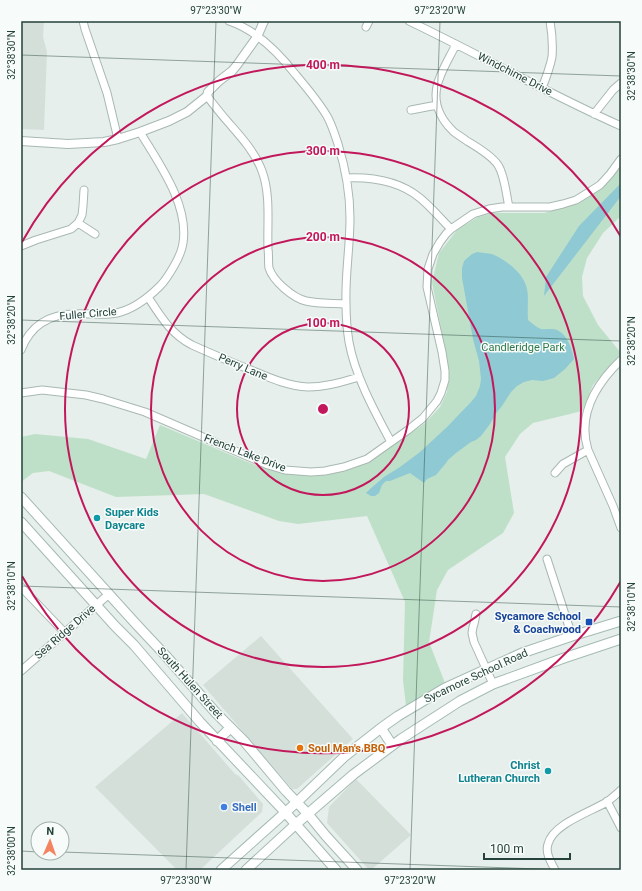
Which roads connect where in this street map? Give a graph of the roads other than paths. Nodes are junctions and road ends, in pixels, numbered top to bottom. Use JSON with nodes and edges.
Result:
{"nodes":[{"id":1,"x":83,"y":21,"type":"edge"},
{"id":2,"x":229,"y":21,"type":"edge"},
{"id":3,"x":264,"y":21,"type":"edge"},
{"id":4,"x":409,"y":21,"type":"edge"},
{"id":5,"x":550,"y":21,"type":"edge"},
{"id":6,"x":257,"y":36,"type":"junction"},
{"id":7,"x":456,"y":44,"type":"junction"},
{"id":8,"x":621,"y":83,"type":"edge"},
{"id":9,"x":542,"y":88,"type":"junction"},
{"id":10,"x":206,"y":96,"type":"junction"},
{"id":11,"x":437,"y":105,"type":"junction"},
{"id":12,"x":411,"y":110,"type":"dead end"},
{"id":13,"x":594,"y":114,"type":"junction"},
{"id":14,"x":621,"y":126,"type":"edge"},
{"id":15,"x":140,"y":132,"type":"junction"},
{"id":16,"x":118,"y":139,"type":"junction"},
{"id":17,"x":21,"y":140,"type":"edge"},
{"id":18,"x":621,"y":159,"type":"edge"},
{"id":19,"x":347,"y":178,"type":"junction"},
{"id":20,"x":84,"y":190,"type":"dead end"},
{"id":21,"x":509,"y":207,"type":"junction"},
{"id":22,"x":78,"y":223,"type":"junction"},
{"id":23,"x":450,"y":229,"type":"junction"},
{"id":24,"x":95,"y":234,"type":"dead end"},
{"id":25,"x":21,"y":244,"type":"edge"},
{"id":26,"x":148,"y":297,"type":"junction"},
{"id":27,"x":346,"y":304,"type":"junction"},
{"id":28,"x":21,"y":350,"type":"edge"},
{"id":29,"x":620,"y":363,"type":"edge"},
{"id":30,"x":359,"y":377,"type":"junction"},
{"id":31,"x":21,"y":393,"type":"edge"},
{"id":32,"x":391,"y":442,"type":"junction"},
{"id":33,"x":588,"y":450,"type":"junction"},
{"id":34,"x":555,"y":473,"type":"dead end"},
{"id":35,"x":21,"y":497,"type":"edge"},
{"id":36,"x":21,"y":522,"type":"edge"},
{"id":37,"x":621,"y":528,"type":"edge"},
{"id":38,"x":546,"y":559,"type":"dead end"},
{"id":39,"x":21,"y":587,"type":"edge"},
{"id":40,"x":109,"y":594,"type":"junction"},
{"id":41,"x":96,"y":605,"type":"junction"},
{"id":42,"x":476,"y":614,"type":"dead end"},
{"id":43,"x":621,"y":621,"type":"edge"},
{"id":44,"x":65,"y":633,"type":"junction"},
{"id":45,"x":572,"y":636,"type":"junction"},
{"id":46,"x":621,"y":640,"type":"edge"},
{"id":47,"x":166,"y":656,"type":"junction"},
{"id":48,"x":152,"y":666,"type":"junction"},
{"id":49,"x":486,"y":669,"type":"junction"},
{"id":50,"x":21,"y":671,"type":"edge"},
{"id":51,"x":493,"y":684,"type":"junction"},
{"id":52,"x":230,"y":728,"type":"junction"},
{"id":53,"x":381,"y":728,"type":"junction"},
{"id":54,"x":217,"y":741,"type":"junction"},
{"id":55,"x":392,"y":745,"type":"junction"},
{"id":56,"x":621,"y":790,"type":"edge"},
{"id":57,"x":607,"y":801,"type":"junction"},
{"id":58,"x":296,"y":802,"type":"junction"},
{"id":59,"x":285,"y":812,"type":"junction"},
{"id":60,"x":308,"y":814,"type":"junction"},
{"id":61,"x":296,"y":824,"type":"junction"},
{"id":62,"x":621,"y":828,"type":"edge"},
{"id":63,"x":222,"y":870,"type":"edge"},
{"id":64,"x":246,"y":870,"type":"edge"},
{"id":65,"x":336,"y":870,"type":"edge"},
{"id":66,"x":357,"y":870,"type":"edge"},
{"id":67,"x":556,"y":870,"type":"edge"}],
"edges":[{"from":1,"to":16,"type":"street"},
{"from":2,"to":6,"type":"street"},
{"from":3,"to":6,"type":"street"},
{"from":4,"to":7,"type":"street","name":"Windchime Drive"},
{"from":5,"to":9,"type":"street"},
{"from":6,"to":10,"type":"street"},
{"from":6,"to":19,"type":"street"},
{"from":7,"to":9,"type":"street","name":"Windchime Drive"},
{"from":7,"to":11,"type":"street"},
{"from":8,"to":13,"type":"street"},
{"from":9,"to":13,"type":"street","name":"Windchime Drive"},
{"from":10,"to":15,"type":"street"},
{"from":10,"to":27,"type":"street"},
{"from":11,"to":12,"type":"street"},
{"from":11,"to":21,"type":"street"},
{"from":13,"to":14,"type":"street","name":"Windchime Drive"},
{"from":15,"to":16,"type":"street"},
{"from":15,"to":26,"type":"street","name":"Fuller Circle"},
{"from":16,"to":17,"type":"street"},
{"from":18,"to":21,"type":"street","name":"French Lake Drive"},
{"from":19,"to":23,"type":"street"},
{"from":19,"to":27,"type":"street"},
{"from":20,"to":22,"type":"street"},
{"from":21,"to":23,"type":"street","name":"French Lake Drive"},
{"from":22,"to":24,"type":"street"},
{"from":22,"to":25,"type":"street"},
{"from":23,"to":32,"type":"street","name":"French Lake Drive"},
{"from":26,"to":28,"type":"street","name":"Fuller Circle"},
{"from":26,"to":30,"type":"street","name":"Perry Lane"},
{"from":27,"to":30,"type":"street"},
{"from":29,"to":33,"type":"street"},
{"from":30,"to":32,"type":"street"},
{"from":31,"to":32,"type":"street","name":"French Lake Drive"},
{"from":33,"to":34,"type":"street"},
{"from":33,"to":37,"type":"street"},
{"from":35,"to":40,"type":"main road","name":"South Hulen Street"},
{"from":36,"to":41,"type":"main road","name":"South Hulen Street"},
{"from":38,"to":45,"type":"street"},
{"from":39,"to":44,"type":"street"},
{"from":40,"to":41,"type":"street","name":"Sea Ridge Drive"},
{"from":40,"to":47,"type":"main road","name":"South Hulen Street"},
{"from":41,"to":44,"type":"street","name":"Sea Ridge Drive"},
{"from":41,"to":48,"type":"main road","name":"South Hulen Street"},
{"from":42,"to":49,"type":"street"},
{"from":43,"to":45,"type":"main road","name":"Sycamore School Road"},
{"from":44,"to":50,"type":"street","name":"Sea Ridge Drive"},
{"from":45,"to":49,"type":"main road","name":"Sycamore School Road"},
{"from":46,"to":51,"type":"main road","name":"Sycamore School Road"},
{"from":47,"to":48,"type":"main road"},
{"from":47,"to":52,"type":"main road","name":"South Hulen Street"},
{"from":48,"to":54,"type":"main road","name":"South Hulen Street"},
{"from":49,"to":51,"type":"street"},
{"from":49,"to":53,"type":"main road","name":"Sycamore School Road"},
{"from":51,"to":55,"type":"main road","name":"Sycamore School Road"},
{"from":52,"to":54,"type":"main road"},
{"from":52,"to":58,"type":"main road","name":"South Hulen Street"},
{"from":53,"to":55,"type":"main road"},
{"from":53,"to":58,"type":"main road","name":"Sycamore School Road"},
{"from":54,"to":59,"type":"main road","name":"South Hulen Street"},
{"from":55,"to":60,"type":"main road","name":"Sycamore School Road"},
{"from":56,"to":57,"type":"street"},
{"from":57,"to":62,"type":"street"},
{"from":57,"to":67,"type":"street"},
{"from":58,"to":59,"type":"main road","name":"Sycamore School Road"},
{"from":58,"to":60,"type":"main road","name":"South Hulen Street"},
{"from":59,"to":61,"type":"main road","name":"South Hulen Street"},
{"from":59,"to":63,"type":"main road","name":"Sycamore School Road"},
{"from":60,"to":61,"type":"main road","name":"Sycamore School Road"},
{"from":60,"to":66,"type":"main road","name":"South Hulen Street"},
{"from":61,"to":64,"type":"main road","name":"Sycamore School Road"},
{"from":61,"to":65,"type":"main road","name":"South Hulen Street"}]}
